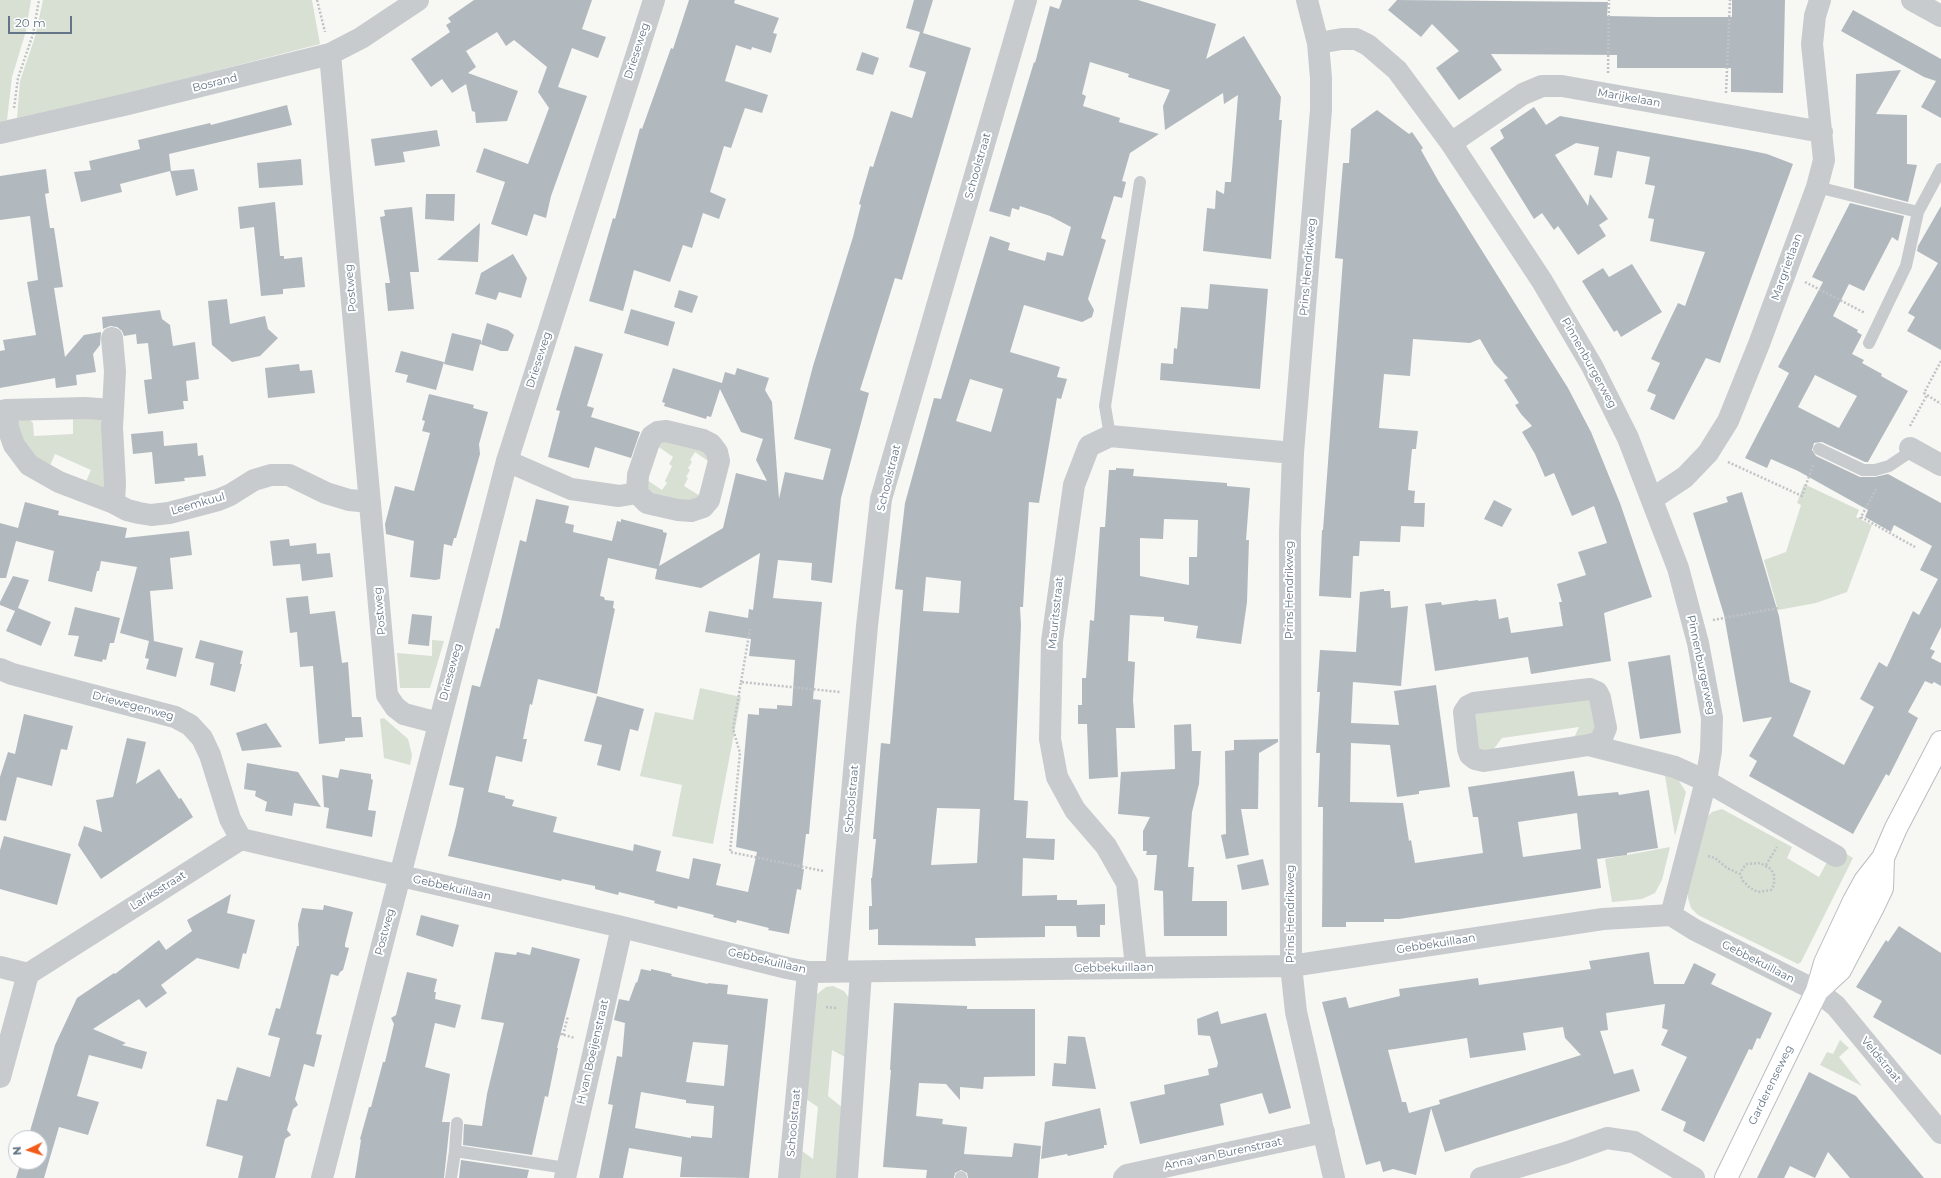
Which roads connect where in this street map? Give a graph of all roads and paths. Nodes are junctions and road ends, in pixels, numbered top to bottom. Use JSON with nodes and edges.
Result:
{"nodes":[{"id":1,"x":39,"y":0,"type":"edge"},
{"id":2,"x":317,"y":0,"type":"edge"},
{"id":3,"x":418,"y":0,"type":"edge"},
{"id":4,"x":654,"y":0,"type":"edge"},
{"id":5,"x":1026,"y":0,"type":"edge"},
{"id":6,"x":1307,"y":0,"type":"edge"},
{"id":7,"x":1609,"y":0,"type":"edge"},
{"id":8,"x":1730,"y":0,"type":"edge"},
{"id":9,"x":1820,"y":0,"type":"edge"},
{"id":10,"x":1912,"y":0,"type":"edge"},
{"id":11,"x":1941,"y":16,"type":"edge"},
{"id":12,"x":1318,"y":43,"type":"junction"},
{"id":13,"x":330,"y":54,"type":"junction"},
{"id":14,"x":1608,"y":94,"type":"junction"},
{"id":15,"x":1726,"y":114,"type":"junction"},
{"id":16,"x":6,"y":132,"type":"edge"},
{"id":17,"x":1822,"y":132,"type":"junction"},
{"id":18,"x":1451,"y":143,"type":"junction"},
{"id":19,"x":1941,"y":169,"type":"edge"},
{"id":20,"x":1140,"y":182,"type":"dead end"},
{"id":21,"x":1817,"y":187,"type":"junction"},
{"id":22,"x":1918,"y":212,"type":"junction"},
{"id":23,"x":1785,"y":272,"type":"junction"},
{"id":24,"x":1880,"y":321,"type":"junction"},
{"id":25,"x":112,"y":338,"type":"dead end"},
{"id":26,"x":1869,"y":343,"type":"dead end"},
{"id":27,"x":1941,"y":361,"type":"edge"},
{"id":28,"x":1927,"y":395,"type":"junction"},
{"id":29,"x":1941,"y":404,"type":"edge"},
{"id":30,"x":114,"y":410,"type":"junction"},
{"id":31,"x":3,"y":411,"type":"edge"},
{"id":32,"x":1110,"y":436,"type":"junction"},
{"id":33,"x":1910,"y":448,"type":"junction"},
{"id":34,"x":1819,"y":449,"type":"joint"},
{"id":35,"x":1293,"y":453,"type":"junction"},
{"id":36,"x":1708,"y":453,"type":"junction"},
{"id":37,"x":507,"y":461,"type":"junction"},
{"id":38,"x":1941,"y":465,"type":"edge"},
{"id":39,"x":637,"y":493,"type":"dead end"},
{"id":40,"x":1652,"y":499,"type":"junction"},
{"id":41,"x":370,"y":502,"type":"junction"},
{"id":42,"x":114,"y":503,"type":"junction"},
{"id":43,"x":1861,"y":518,"type":"dead end"},
{"id":44,"x":1915,"y":547,"type":"dead end"},
{"id":45,"x":1778,"y":608,"type":"dead end"},
{"id":46,"x":1693,"y":624,"type":"junction"},
{"id":47,"x":750,"y":629,"type":"dead end"},
{"id":48,"x":0,"y":669,"type":"edge"},
{"id":49,"x":741,"y":682,"type":"junction"},
{"id":50,"x":861,"y":694,"type":"junction"},
{"id":51,"x":438,"y":724,"type":"junction"},
{"id":52,"x":1941,"y":742,"type":"edge"},
{"id":53,"x":1589,"y":745,"type":"junction"},
{"id":54,"x":1706,"y":781,"type":"junction"},
{"id":55,"x":241,"y":839,"type":"junction"},
{"id":56,"x":1686,"y":856,"type":"junction"},
{"id":57,"x":1836,"y":856,"type":"dead end"},
{"id":58,"x":845,"y":873,"type":"junction"},
{"id":59,"x":1740,"y":874,"type":"junction"},
{"id":60,"x":400,"y":876,"type":"junction"},
{"id":61,"x":1671,"y":914,"type":"junction"},
{"id":62,"x":622,"y":927,"type":"junction"},
{"id":63,"x":1291,"y":966,"type":"junction"},
{"id":64,"x":0,"y":967,"type":"edge"},
{"id":65,"x":1136,"y":967,"type":"junction"},
{"id":66,"x":836,"y":971,"type":"junction"},
{"id":67,"x":808,"y":972,"type":"junction"},
{"id":68,"x":861,"y":972,"type":"junction"},
{"id":69,"x":28,"y":974,"type":"junction"},
{"id":70,"x":1817,"y":991,"type":"junction"},
{"id":71,"x":805,"y":1005,"type":"junction"},
{"id":72,"x":859,"y":1010,"type":"junction"},
{"id":73,"x":568,"y":1016,"type":"dead end"},
{"id":74,"x":563,"y":1035,"type":"dead end"},
{"id":75,"x":0,"y":1077,"type":"edge"},
{"id":76,"x":457,"y":1123,"type":"dead end"},
{"id":77,"x":1324,"y":1132,"type":"junction"},
{"id":78,"x":1941,"y":1133,"type":"edge"},
{"id":79,"x":455,"y":1151,"type":"junction"},
{"id":80,"x":565,"y":1173,"type":"edge"},
{"id":81,"x":322,"y":1178,"type":"edge"},
{"id":82,"x":451,"y":1178,"type":"edge"},
{"id":83,"x":789,"y":1178,"type":"edge"},
{"id":84,"x":847,"y":1178,"type":"edge"},
{"id":85,"x":1124,"y":1178,"type":"edge"},
{"id":86,"x":1334,"y":1178,"type":"edge"},
{"id":87,"x":1481,"y":1178,"type":"edge"},
{"id":88,"x":1694,"y":1178,"type":"edge"},
{"id":89,"x":1726,"y":1178,"type":"edge"}],
"edges":[{"from":1,"to":16,"type":"path"},
{"from":2,"to":13,"type":"path"},
{"from":3,"to":13,"type":"street","name":"Bosrand"},
{"from":4,"to":37,"type":"street","name":"Drieseweg"},
{"from":5,"to":50,"type":"street","name":"Schoolstraat"},
{"from":6,"to":12,"type":"street","name":"Prins Hendrikweg"},
{"from":7,"to":14,"type":"path"},
{"from":8,"to":15,"type":"path"},
{"from":9,"to":17,"type":"street","name":"Margrietlaan"},
{"from":10,"to":11,"type":"street"},
{"from":12,"to":18,"type":"street","name":"Pinnenburgerweg"},
{"from":12,"to":35,"type":"street","name":"Prins Hendrikweg"},
{"from":13,"to":16,"type":"street","name":"Bosrand"},
{"from":13,"to":41,"type":"street","name":"Postweg"},
{"from":14,"to":15,"type":"street","name":"Marijkelaan"},
{"from":14,"to":18,"type":"street","name":"Marijkelaan"},
{"from":15,"to":17,"type":"street","name":"Marijkelaan"},
{"from":17,"to":21,"type":"street","name":"Margrietlaan"},
{"from":18,"to":40,"type":"street","name":"Pinnenburgerweg"},
{"from":19,"to":22,"type":"lane"},
{"from":20,"to":32,"type":"lane"},
{"from":21,"to":22,"type":"lane"},
{"from":21,"to":23,"type":"street","name":"Margrietlaan"},
{"from":22,"to":24,"type":"lane"},
{"from":23,"to":24,"type":"path"},
{"from":23,"to":36,"type":"street","name":"Margrietlaan"},
{"from":24,"to":26,"type":"lane"},
{"from":25,"to":30,"type":"street"},
{"from":27,"to":28,"type":"path"},
{"from":28,"to":29,"type":"path"},
{"from":28,"to":33,"type":"path"},
{"from":30,"to":31,"type":"street","name":"Leemkuul"},
{"from":30,"to":42,"type":"street"},
{"from":31,"to":42,"type":"street","name":"Leemkuul"},
{"from":32,"to":35,"type":"street","name":"Mauritsstraat"},
{"from":32,"to":65,"type":"street","name":"Mauritsstraat"},
{"from":33,"to":34,"type":"lane"},
{"from":33,"to":38,"type":"street"},
{"from":34,"to":36,"type":"path"},
{"from":35,"to":63,"type":"street","name":"Prins Hendrikweg"},
{"from":36,"to":40,"type":"street","name":"Margrietlaan"},
{"from":37,"to":39,"type":"street"},
{"from":37,"to":51,"type":"street","name":"Drieseweg"},
{"from":40,"to":46,"type":"street","name":"Pinnenburgerweg"},
{"from":41,"to":42,"type":"street","name":"Leemkuul"},
{"from":41,"to":51,"type":"street","name":"Postweg"},
{"from":43,"to":44,"type":"path"},
{"from":45,"to":46,"type":"path"},
{"from":46,"to":54,"type":"street","name":"Pinnenburgerweg"},
{"from":47,"to":49,"type":"path"},
{"from":48,"to":55,"type":"street","name":"Driewegenweg"},
{"from":49,"to":50,"type":"path"},
{"from":49,"to":58,"type":"path"},
{"from":50,"to":58,"type":"street","name":"Schoolstraat"},
{"from":51,"to":60,"type":"street","name":"Postweg"},
{"from":52,"to":70,"type":"main road","name":"Garderenseweg"},
{"from":53,"to":53,"type":"street"},
{"from":53,"to":54,"type":"street"},
{"from":54,"to":56,"type":"street","name":"Pinnenburgerweg"},
{"from":54,"to":57,"type":"street"},
{"from":55,"to":60,"type":"street"},
{"from":55,"to":69,"type":"street","name":"Lariksstraat"},
{"from":56,"to":59,"type":"path"},
{"from":56,"to":61,"type":"street","name":"Pinnenburgerweg"},
{"from":58,"to":66,"type":"street","name":"Schoolstraat"},
{"from":59,"to":59,"type":"path"},
{"from":60,"to":62,"type":"street","name":"Gebbekuillaan"},
{"from":60,"to":81,"type":"street","name":"Postweg"},
{"from":61,"to":63,"type":"street","name":"Gebbekuillaan"},
{"from":61,"to":70,"type":"street","name":"Gebbekuillaan"},
{"from":62,"to":67,"type":"street","name":"Gebbekuillaan"},
{"from":62,"to":80,"type":"street","name":"H van Boeijenstraat"},
{"from":63,"to":65,"type":"street","name":"Gebbekuillaan"},
{"from":63,"to":77,"type":"street","name":"Prins Hendrikweg"},
{"from":64,"to":69,"type":"street"},
{"from":65,"to":68,"type":"street","name":"Gebbekuillaan"},
{"from":66,"to":67,"type":"street","name":"Gebbekuillaan"},
{"from":66,"to":68,"type":"street","name":"Gebbekuillaan"},
{"from":67,"to":71,"type":"street","name":"Schoolstraat"},
{"from":68,"to":72,"type":"street"},
{"from":69,"to":75,"type":"street"},
{"from":70,"to":78,"type":"street","name":"Veldstraat"},
{"from":70,"to":89,"type":"main road","name":"Garderenseweg"},
{"from":71,"to":72,"type":"path"},
{"from":71,"to":83,"type":"street","name":"Schoolstraat"},
{"from":72,"to":84,"type":"street"},
{"from":73,"to":74,"type":"path"},
{"from":76,"to":79,"type":"lane"},
{"from":77,"to":85,"type":"street","name":"Anna van Burenstraat"},
{"from":77,"to":86,"type":"street","name":"Prins Hendrikweg"},
{"from":79,"to":80,"type":"lane"},
{"from":79,"to":82,"type":"lane"},
{"from":87,"to":88,"type":"street"}]}
